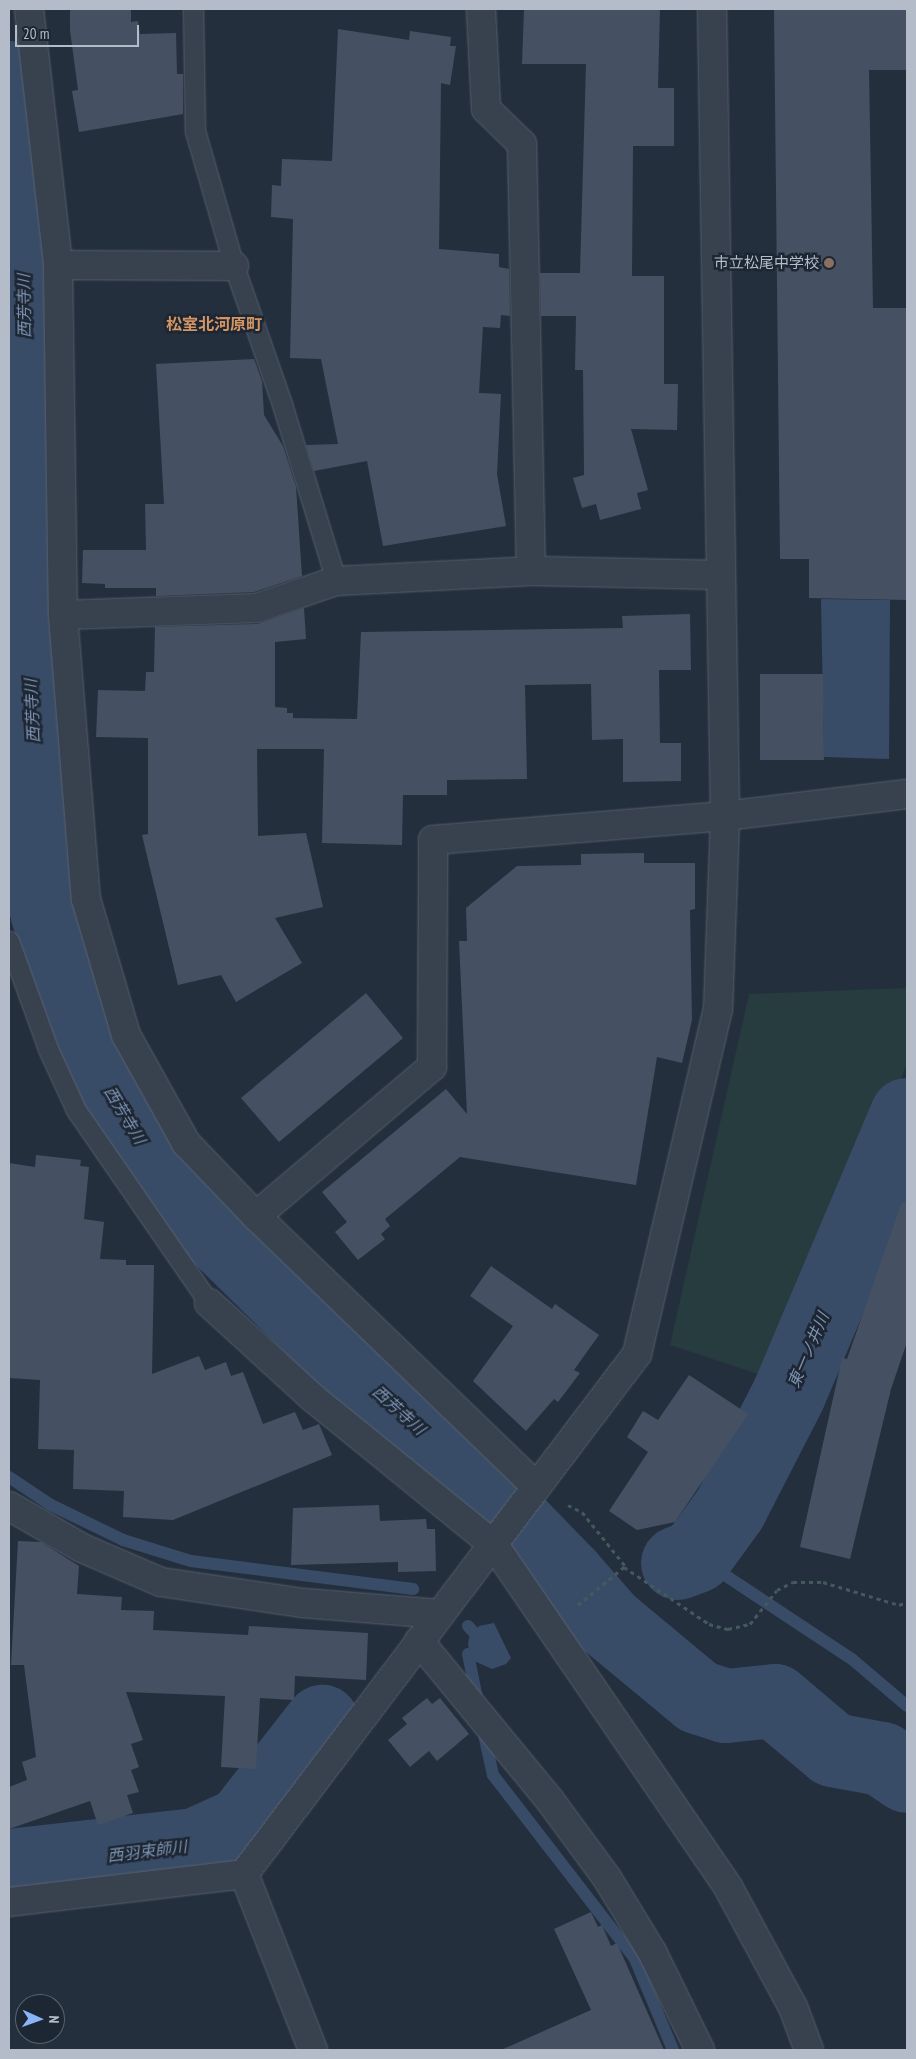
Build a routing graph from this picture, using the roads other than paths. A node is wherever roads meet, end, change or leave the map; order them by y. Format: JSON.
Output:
{"nodes":[{"id":1,"x":29,"y":9,"type":"edge"},
{"id":2,"x":193,"y":9,"type":"edge"},
{"id":3,"x":481,"y":9,"type":"edge"},
{"id":4,"x":712,"y":9,"type":"edge"},
{"id":5,"x":58,"y":265,"type":"junction"},
{"id":6,"x":234,"y":266,"type":"junction"},
{"id":7,"x":531,"y":571,"type":"junction"},
{"id":8,"x":721,"y":575,"type":"junction"},
{"id":9,"x":336,"y":581,"type":"junction"},
{"id":10,"x":63,"y":615,"type":"junction"},
{"id":11,"x":907,"y":794,"type":"edge"},
{"id":12,"x":725,"y":816,"type":"junction"},
{"id":13,"x":9,"y":941,"type":"edge"},
{"id":14,"x":256,"y":1216,"type":"junction"},
{"id":15,"x":209,"y":1303,"type":"joint"},
{"id":16,"x":537,"y":1488,"type":"junction"},
{"id":17,"x":9,"y":1506,"type":"edge"},
{"id":18,"x":494,"y":1545,"type":"junction"},
{"id":19,"x":440,"y":1614,"type":"junction"},
{"id":20,"x":419,"y":1642,"type":"junction"},
{"id":21,"x":244,"y":1874,"type":"junction"},
{"id":22,"x":9,"y":1902,"type":"edge"},
{"id":23,"x":313,"y":2050,"type":"edge"},
{"id":24,"x":700,"y":2050,"type":"edge"},
{"id":25,"x":809,"y":2050,"type":"edge"}],
"edges":[{"from":1,"to":5,"type":"street"},
{"from":2,"to":6,"type":"lane"},
{"from":3,"to":7,"type":"street"},
{"from":4,"to":8,"type":"street"},
{"from":5,"to":6,"type":"street"},
{"from":5,"to":10,"type":"street"},
{"from":6,"to":9,"type":"lane"},
{"from":7,"to":8,"type":"street"},
{"from":7,"to":9,"type":"street"},
{"from":8,"to":12,"type":"street"},
{"from":9,"to":10,"type":"street"},
{"from":10,"to":14,"type":"street"},
{"from":11,"to":12,"type":"street"},
{"from":12,"to":14,"type":"street"},
{"from":12,"to":16,"type":"street"},
{"from":13,"to":15,"type":"lane"},
{"from":14,"to":16,"type":"street"},
{"from":15,"to":18,"type":"street"},
{"from":16,"to":18,"type":"street"},
{"from":17,"to":19,"type":"street"},
{"from":18,"to":19,"type":"street"},
{"from":18,"to":25,"type":"street"},
{"from":19,"to":20,"type":"street"},
{"from":20,"to":21,"type":"street"},
{"from":20,"to":24,"type":"street"},
{"from":21,"to":22,"type":"street"},
{"from":21,"to":23,"type":"street"}]}
